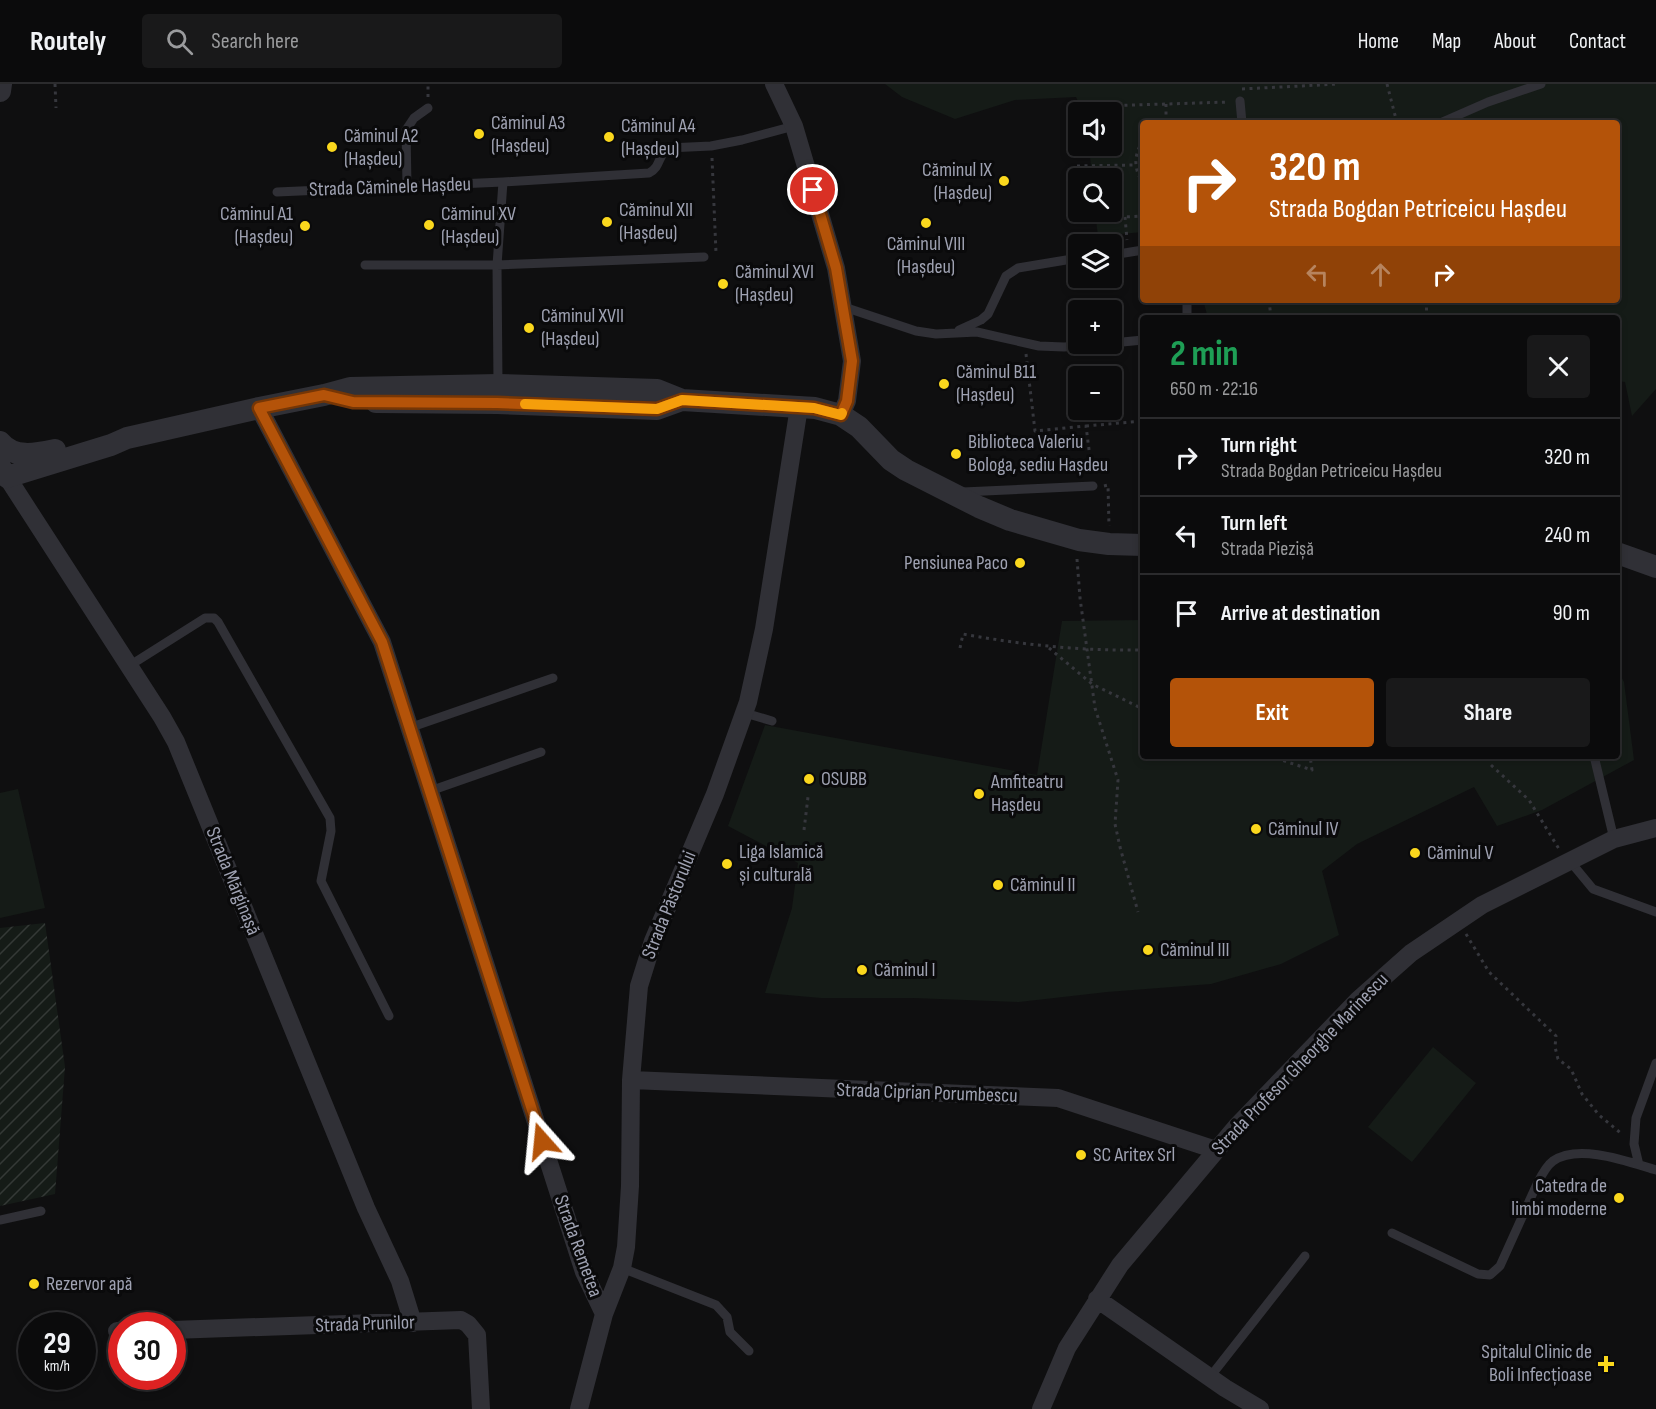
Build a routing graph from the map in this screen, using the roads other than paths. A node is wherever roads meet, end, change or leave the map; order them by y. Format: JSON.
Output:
{"nodes":[{"id":1,"x":1,"y":84,"type":"edge"},
{"id":2,"x":774,"y":84,"type":"edge"},
{"id":3,"x":1541,"y":84,"type":"edge"},
{"id":4,"x":0,"y":91,"type":"edge"},
{"id":5,"x":1240,"y":101,"type":"road end"},
{"id":6,"x":428,"y":108,"type":"dead end"},
{"id":7,"x":1242,"y":120,"type":"edge"},
{"id":8,"x":1447,"y":120,"type":"edge"},
{"id":9,"x":794,"y":126,"type":"junction"},
{"id":10,"x":503,"y":182,"type":"junction"},
{"id":11,"x":408,"y":186,"type":"junction"},
{"id":12,"x":277,"y":192,"type":"dead end"},
{"id":13,"x":1140,"y":250,"type":"edge"},
{"id":14,"x":1122,"y":252,"type":"edge"},
{"id":15,"x":704,"y":257,"type":"road end"},
{"id":16,"x":1068,"y":260,"type":"edge"},
{"id":17,"x":365,"y":265,"type":"dead end"},
{"id":18,"x":497,"y":265,"type":"junction"},
{"id":19,"x":844,"y":307,"type":"junction"},
{"id":20,"x":957,"y":331,"type":"junction"},
{"id":21,"x":1140,"y":340,"type":"edge"},
{"id":22,"x":1122,"y":342,"type":"edge"},
{"id":23,"x":1068,"y":347,"type":"edge"},
{"id":24,"x":498,"y":385,"type":"junction"},
{"id":25,"x":324,"y":395,"type":"junction"},
{"id":26,"x":682,"y":400,"type":"junction"},
{"id":27,"x":799,"y":407,"type":"junction"},
{"id":28,"x":259,"y":408,"type":"junction"},
{"id":29,"x":841,"y":415,"type":"junction"},
{"id":30,"x":127,"y":438,"type":"junction"},
{"id":31,"x":0,"y":442,"type":"edge"},
{"id":32,"x":3,"y":472,"type":"edge"},
{"id":33,"x":1093,"y":486,"type":"road end"},
{"id":34,"x":949,"y":492,"type":"junction"},
{"id":35,"x":1140,"y":544,"type":"edge"},
{"id":36,"x":1620,"y":554,"type":"edge"},
{"id":37,"x":1656,"y":567,"type":"edge"},
{"id":38,"x":129,"y":666,"type":"junction"},
{"id":39,"x":553,"y":678,"type":"dead end"},
{"id":40,"x":745,"y":713,"type":"junction"},
{"id":41,"x":772,"y":721,"type":"dead end"},
{"id":42,"x":409,"y":728,"type":"junction"},
{"id":43,"x":541,"y":752,"type":"dead end"},
{"id":44,"x":1595,"y":759,"type":"edge"},
{"id":45,"x":430,"y":791,"type":"junction"},
{"id":46,"x":1656,"y":828,"type":"edge"},
{"id":47,"x":1614,"y":839,"type":"junction"},
{"id":48,"x":1569,"y":860,"type":"junction"},
{"id":49,"x":1656,"y":912,"type":"edge"},
{"id":50,"x":389,"y":1016,"type":"dead end"},
{"id":51,"x":1656,"y":1064,"type":"edge"},
{"id":52,"x":631,"y":1080,"type":"junction"},
{"id":53,"x":1216,"y":1150,"type":"junction"},
{"id":54,"x":1640,"y":1165,"type":"junction"},
{"id":55,"x":1656,"y":1170,"type":"edge"},
{"id":56,"x":41,"y":1211,"type":"dead end"},
{"id":57,"x":0,"y":1220,"type":"edge"},
{"id":58,"x":1392,"y":1233,"type":"dead end"},
{"id":59,"x":1305,"y":1256,"type":"dead end"},
{"id":60,"x":622,"y":1268,"type":"junction"},
{"id":61,"x":1097,"y":1299,"type":"junction"},
{"id":62,"x":604,"y":1314,"type":"junction"},
{"id":63,"x":413,"y":1323,"type":"junction"},
{"id":64,"x":186,"y":1330,"type":"edge"},
{"id":65,"x":749,"y":1351,"type":"dead end"},
{"id":66,"x":1210,"y":1377,"type":"junction"},
{"id":67,"x":481,"y":1409,"type":"edge"},
{"id":68,"x":579,"y":1409,"type":"edge"},
{"id":69,"x":1041,"y":1409,"type":"edge"},
{"id":70,"x":1260,"y":1409,"type":"edge"}],
"edges":[{"from":1,"to":4,"type":"street"},
{"from":2,"to":9,"type":"street"},
{"from":3,"to":8,"type":"lane"},
{"from":5,"to":7,"type":"lane"},
{"from":6,"to":11,"type":"lane"},
{"from":9,"to":10,"type":"lane","name":"Strada Căminele Hașdeu"},
{"from":9,"to":19,"type":"street"},
{"from":10,"to":11,"type":"lane","name":"Strada Căminele Hașdeu"},
{"from":10,"to":18,"type":"lane"},
{"from":11,"to":12,"type":"lane","name":"Strada Căminele Hașdeu"},
{"from":13,"to":14,"type":"lane"},
{"from":15,"to":18,"type":"lane"},
{"from":16,"to":20,"type":"lane"},
{"from":17,"to":18,"type":"lane"},
{"from":18,"to":24,"type":"lane"},
{"from":19,"to":20,"type":"lane"},
{"from":19,"to":29,"type":"street"},
{"from":20,"to":23,"type":"lane"},
{"from":21,"to":22,"type":"lane"},
{"from":24,"to":25,"type":"street"},
{"from":24,"to":26,"type":"street"},
{"from":25,"to":26,"type":"street"},
{"from":25,"to":28,"type":"street"},
{"from":26,"to":27,"type":"street"},
{"from":27,"to":29,"type":"street"},
{"from":27,"to":40,"type":"street","name":"Strada Păstorului"},
{"from":28,"to":30,"type":"street"},
{"from":28,"to":42,"type":"street","name":"Strada Remetea"},
{"from":29,"to":34,"type":"street"},
{"from":30,"to":31,"type":"street"},
{"from":30,"to":32,"type":"street"},
{"from":32,"to":38,"type":"street","name":"Strada Mărginașă"},
{"from":33,"to":34,"type":"lane"},
{"from":34,"to":35,"type":"street"},
{"from":36,"to":37,"type":"street"},
{"from":38,"to":50,"type":"lane"},
{"from":38,"to":63,"type":"street","name":"Strada Mărginașă"},
{"from":39,"to":42,"type":"lane"},
{"from":40,"to":41,"type":"lane"},
{"from":40,"to":52,"type":"street","name":"Strada Păstorului"},
{"from":42,"to":45,"type":"street","name":"Strada Remetea"},
{"from":43,"to":45,"type":"lane"},
{"from":44,"to":47,"type":"lane"},
{"from":45,"to":62,"type":"street","name":"Strada Remetea"},
{"from":46,"to":47,"type":"street","name":"Strada Profesor Gheorghe Marinescu"},
{"from":47,"to":48,"type":"street","name":"Strada Profesor Gheorghe Marinescu"},
{"from":48,"to":49,"type":"lane"},
{"from":48,"to":53,"type":"street","name":"Strada Profesor Gheorghe Marinescu"},
{"from":51,"to":54,"type":"lane"},
{"from":52,"to":53,"type":"street","name":"Strada Ciprian Porumbescu"},
{"from":52,"to":60,"type":"street","name":"Strada Păstorului"},
{"from":53,"to":61,"type":"street","name":"Strada Profesor Gheorghe Marinescu"},
{"from":54,"to":55,"type":"lane"},
{"from":54,"to":58,"type":"lane"},
{"from":56,"to":57,"type":"lane"},
{"from":59,"to":66,"type":"lane"},
{"from":60,"to":62,"type":"street","name":"Strada Păstorului"},
{"from":60,"to":65,"type":"lane"},
{"from":61,"to":66,"type":"street"},
{"from":61,"to":69,"type":"street","name":"Strada Profesor Gheorghe Marinescu"},
{"from":62,"to":68,"type":"street","name":"Strada Păstorului"},
{"from":63,"to":64,"type":"street","name":"Strada Prunilor"},
{"from":63,"to":67,"type":"street","name":"Strada Prunilor"},
{"from":66,"to":70,"type":"street"}]}
